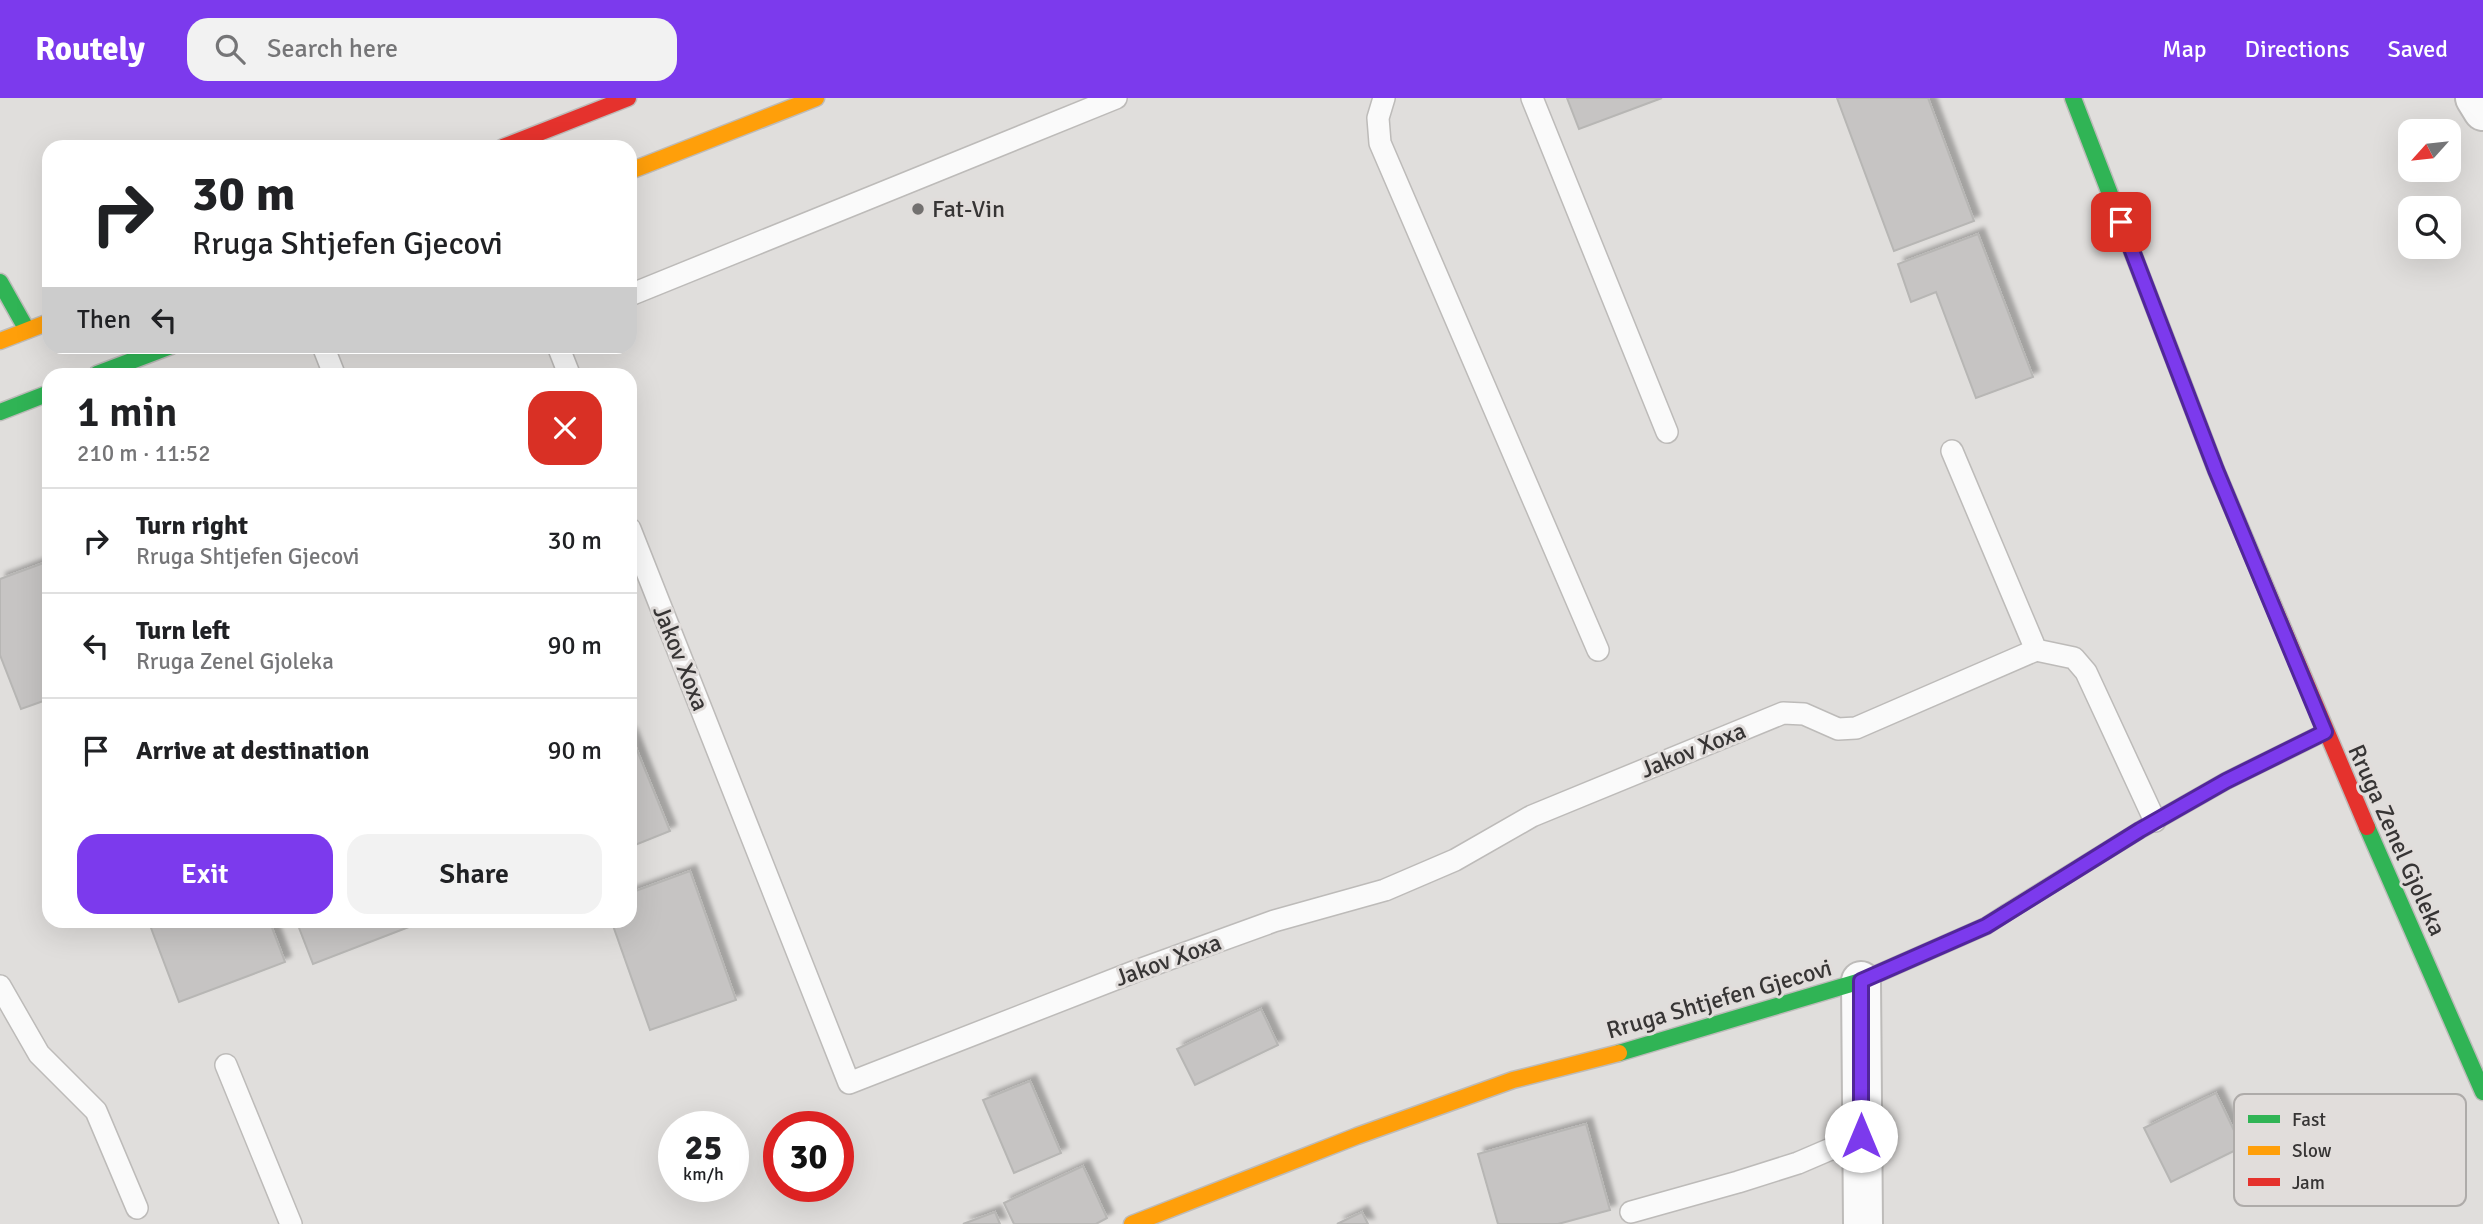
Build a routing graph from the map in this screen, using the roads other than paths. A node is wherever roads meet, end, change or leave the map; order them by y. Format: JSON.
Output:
{"nodes":[{"id":1,"x":628,"y":98,"type":"edge"},
{"id":2,"x":816,"y":98,"type":"edge"},
{"id":3,"x":1116,"y":98,"type":"edge"},
{"id":4,"x":1384,"y":98,"type":"edge"},
{"id":5,"x":1532,"y":98,"type":"edge"},
{"id":6,"x":2073,"y":98,"type":"edge"},
{"id":7,"x":2475,"y":98,"type":"edge"},
{"id":8,"x":2483,"y":111,"type":"edge"},
{"id":9,"x":521,"y":140,"type":"edge"},
{"id":10,"x":637,"y":168,"type":"edge"},
{"id":11,"x":0,"y":282,"type":"edge"},
{"id":12,"x":637,"y":292,"type":"edge"},
{"id":13,"x":42,"y":325,"type":"edge"},
{"id":14,"x":27,"y":330,"type":"junction"},
{"id":15,"x":0,"y":341,"type":"edge"},
{"id":16,"x":150,"y":354,"type":"edge"},
{"id":17,"x":113,"y":368,"type":"edge"},
{"id":18,"x":42,"y":396,"type":"edge"},
{"id":19,"x":0,"y":412,"type":"edge"},
{"id":20,"x":1667,"y":432,"type":"dead end"},
{"id":21,"x":1952,"y":451,"type":"dead end"},
{"id":22,"x":637,"y":547,"type":"edge"},
{"id":23,"x":1598,"y":650,"type":"dead end"},
{"id":24,"x":2036,"y":650,"type":"junction"},
{"id":25,"x":2325,"y":732,"type":"junction"},
{"id":26,"x":2155,"y":821,"type":"junction"},
{"id":27,"x":1861,"y":981,"type":"junction"},
{"id":28,"x":0,"y":986,"type":"edge"},
{"id":29,"x":226,"y":1065,"type":"dead end"},
{"id":30,"x":2483,"y":1092,"type":"edge"},
{"id":31,"x":1861,"y":1136,"type":"junction"},
{"id":32,"x":137,"y":1208,"type":"dead end"},
{"id":33,"x":1631,"y":1212,"type":"dead end"},
{"id":34,"x":291,"y":1224,"type":"edge"},
{"id":35,"x":1132,"y":1224,"type":"edge"},
{"id":36,"x":1863,"y":1224,"type":"edge"}],
"edges":[{"from":1,"to":9,"type":"street"},
{"from":2,"to":10,"type":"street"},
{"from":3,"to":12,"type":"lane"},
{"from":4,"to":23,"type":"lane"},
{"from":5,"to":20,"type":"lane"},
{"from":6,"to":25,"type":"street","name":"Rruga Zenel Gjoleka"},
{"from":7,"to":8,"type":"street"},
{"from":11,"to":14,"type":"street"},
{"from":13,"to":14,"type":"street"},
{"from":14,"to":15,"type":"street"},
{"from":16,"to":17,"type":"street"},
{"from":18,"to":19,"type":"street"},
{"from":21,"to":24,"type":"lane"},
{"from":22,"to":24,"type":"lane","name":"Jakov Xoxa"},
{"from":24,"to":26,"type":"lane"},
{"from":25,"to":26,"type":"street","name":"Rruga Shtjefen Gjecovi"},
{"from":25,"to":30,"type":"street","name":"Rruga Zenel Gjoleka"},
{"from":26,"to":27,"type":"street","name":"Rruga Shtjefen Gjecovi"},
{"from":27,"to":31,"type":"street"},
{"from":27,"to":35,"type":"street","name":"Rruga Shtjefen Gjecovi"},
{"from":28,"to":32,"type":"lane"},
{"from":29,"to":34,"type":"lane"},
{"from":31,"to":33,"type":"lane"},
{"from":31,"to":36,"type":"street"}]}
